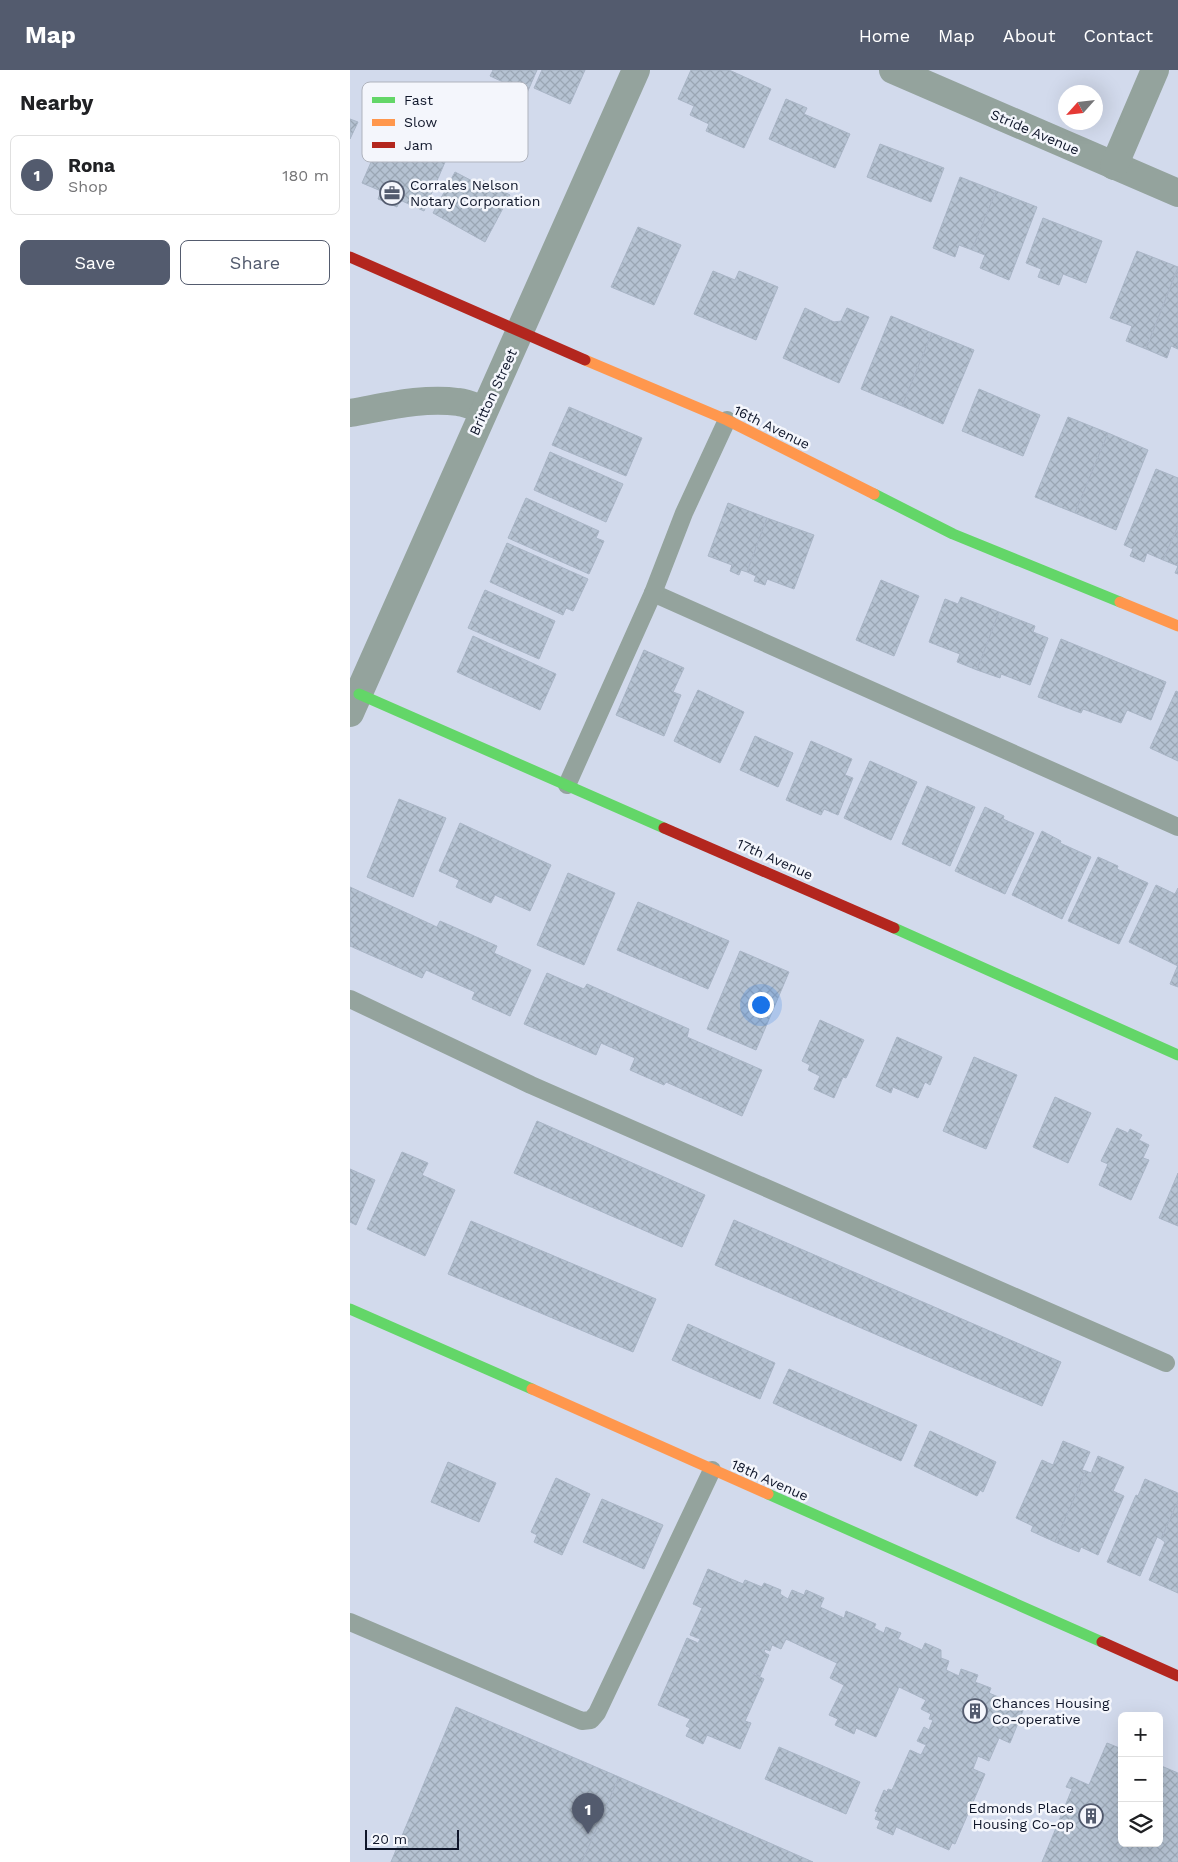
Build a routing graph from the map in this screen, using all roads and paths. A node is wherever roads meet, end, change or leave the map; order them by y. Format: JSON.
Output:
{"nodes":[{"id":1,"x":636,"y":70,"type":"edge"},
{"id":2,"x":892,"y":70,"type":"edge"},
{"id":3,"x":1155,"y":70,"type":"edge"},
{"id":4,"x":1114,"y":166,"type":"junction"},
{"id":5,"x":1178,"y":193,"type":"edge"},
{"id":6,"x":350,"y":258,"type":"edge"},
{"id":7,"x":520,"y":333,"type":"junction"},
{"id":8,"x":484,"y":410,"type":"junction"},
{"id":9,"x":350,"y":413,"type":"edge"},
{"id":10,"x":726,"y":420,"type":"junction"},
{"id":11,"x":654,"y":593,"type":"junction"},
{"id":12,"x":1178,"y":626,"type":"edge"},
{"id":13,"x":354,"y":704,"type":"edge"},
{"id":14,"x":567,"y":785,"type":"junction"},
{"id":15,"x":1178,"y":828,"type":"edge"},
{"id":16,"x":350,"y":999,"type":"edge"},
{"id":17,"x":1178,"y":1055,"type":"edge"},
{"id":18,"x":350,"y":1309,"type":"edge"},
{"id":19,"x":1166,"y":1363,"type":"dead end"},
{"id":20,"x":712,"y":1470,"type":"junction"},
{"id":21,"x":350,"y":1622,"type":"edge"},
{"id":22,"x":1178,"y":1676,"type":"edge"}],
"edges":[{"from":1,"to":7,"type":"street","name":"Britton Street"},
{"from":2,"to":4,"type":"street","name":"Stride Avenue"},
{"from":3,"to":4,"type":"street"},
{"from":4,"to":5,"type":"street","name":"Stride Avenue"},
{"from":6,"to":7,"type":"street","name":"16th Avenue"},
{"from":7,"to":8,"type":"street","name":"Britton Street"},
{"from":7,"to":10,"type":"street","name":"16th Avenue"},
{"from":8,"to":9,"type":"street"},
{"from":8,"to":13,"type":"street","name":"Britton Street"},
{"from":10,"to":11,"type":"lane"},
{"from":10,"to":12,"type":"street","name":"16th Avenue"},
{"from":11,"to":14,"type":"lane"},
{"from":11,"to":15,"type":"lane"},
{"from":13,"to":14,"type":"street","name":"17th Avenue"},
{"from":14,"to":17,"type":"street","name":"17th Avenue"},
{"from":16,"to":19,"type":"lane"},
{"from":18,"to":20,"type":"street","name":"18th Avenue"},
{"from":20,"to":21,"type":"lane"},
{"from":20,"to":22,"type":"street","name":"18th Avenue"}]}
